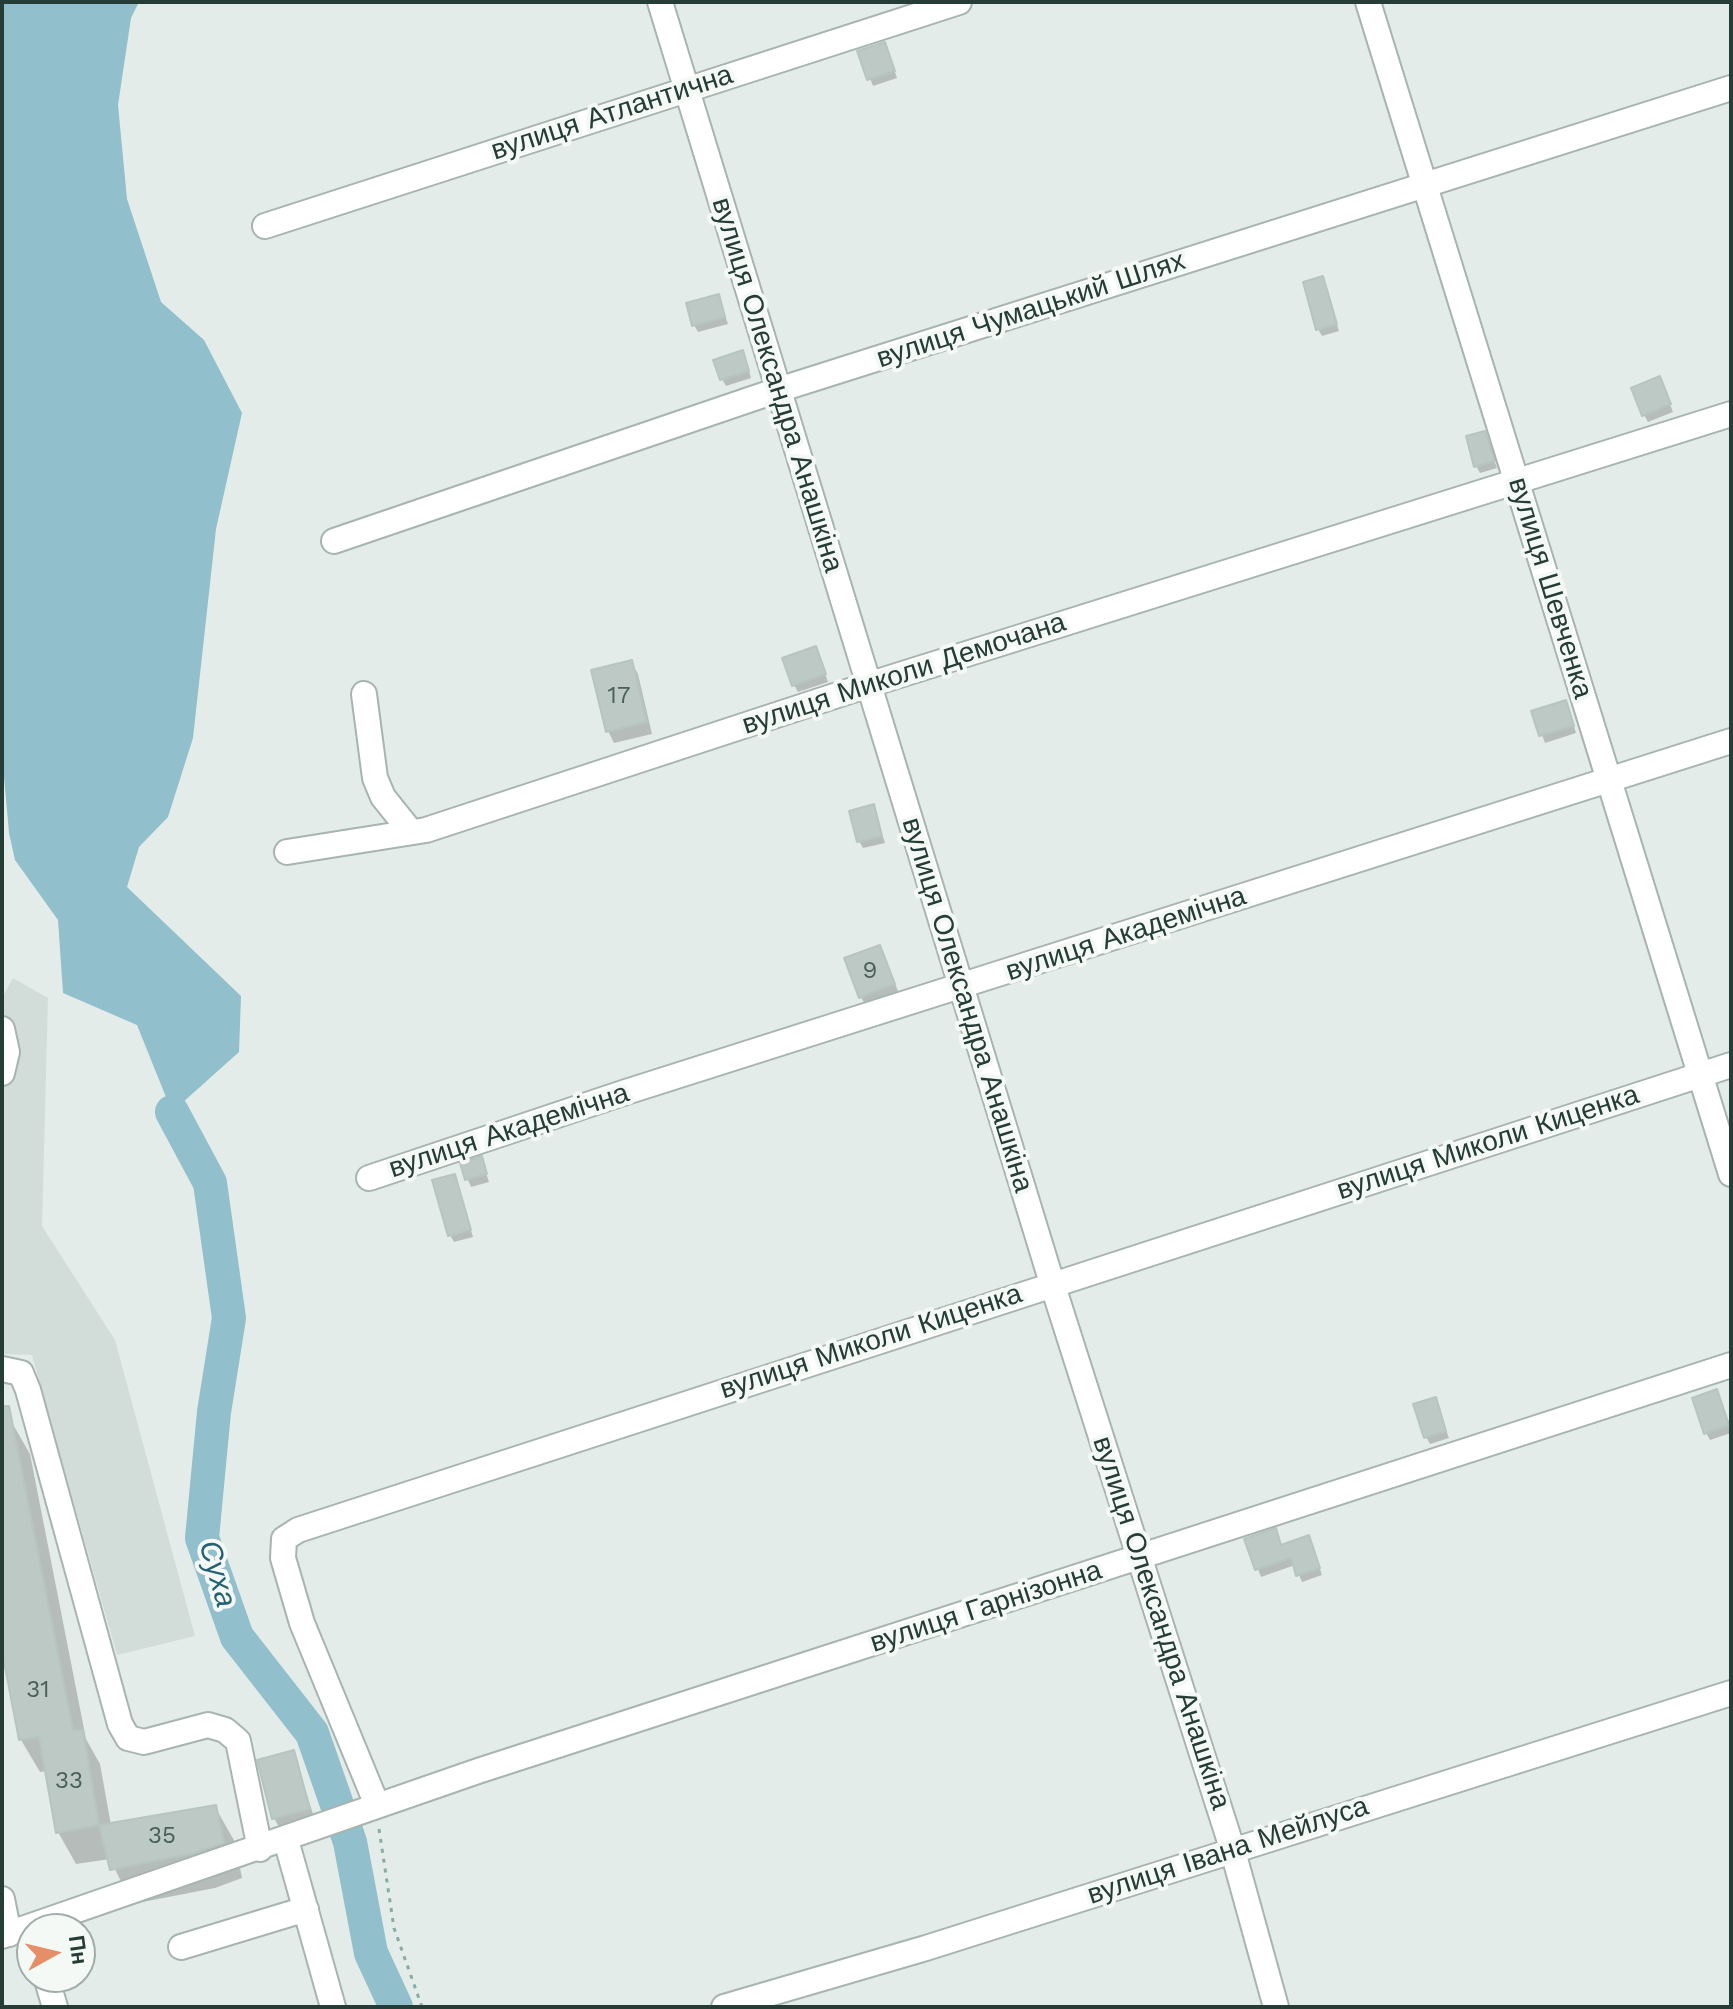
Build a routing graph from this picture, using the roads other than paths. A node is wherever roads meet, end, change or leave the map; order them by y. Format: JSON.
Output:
{"nodes":[{"id":1,"x":660,"y":2,"type":"edge"},
{"id":2,"x":959,"y":2,"type":"edge"},
{"id":3,"x":1368,"y":2,"type":"edge"},
{"id":4,"x":685,"y":88,"type":"junction"},
{"id":5,"x":1731,"y":88,"type":"edge"},
{"id":6,"x":1425,"y":186,"type":"junction"},
{"id":7,"x":265,"y":226,"type":"dead end"},
{"id":8,"x":778,"y":390,"type":"junction"},
{"id":9,"x":1731,"y":414,"type":"edge"},
{"id":10,"x":1527,"y":477,"type":"junction"},
{"id":11,"x":334,"y":541,"type":"dead end"},
{"id":12,"x":871,"y":684,"type":"junction"},
{"id":13,"x":364,"y":694,"type":"dead end"},
{"id":14,"x":1731,"y":741,"type":"edge"},
{"id":15,"x":1620,"y":776,"type":"junction"},
{"id":16,"x":411,"y":832,"type":"junction"},
{"id":17,"x":287,"y":852,"type":"dead end"},
{"id":18,"x":962,"y":987,"type":"junction"},
{"id":19,"x":2,"y":1029,"type":"edge"},
{"id":20,"x":1731,"y":1065,"type":"edge"},
{"id":21,"x":2,"y":1073,"type":"edge"},
{"id":22,"x":1701,"y":1075,"type":"junction"},
{"id":23,"x":1731,"y":1174,"type":"edge"},
{"id":24,"x":369,"y":1178,"type":"dead end"},
{"id":25,"x":1052,"y":1283,"type":"junction"},
{"id":26,"x":1731,"y":1365,"type":"edge"},
{"id":27,"x":2,"y":1369,"type":"edge"},
{"id":28,"x":1140,"y":1557,"type":"junction"},
{"id":29,"x":1731,"y":1693,"type":"edge"},
{"id":30,"x":377,"y":1805,"type":"junction"},
{"id":31,"x":286,"y":1840,"type":"junction"},
{"id":32,"x":1232,"y":1848,"type":"junction"},
{"id":33,"x":260,"y":1849,"type":"junction"},
{"id":34,"x":2,"y":1899,"type":"edge"},
{"id":35,"x":306,"y":1909,"type":"junction"},
{"id":36,"x":72,"y":1913,"type":"edge"},
{"id":37,"x":16,"y":1925,"type":"edge"},
{"id":38,"x":181,"y":1947,"type":"dead end"},
{"id":39,"x":333,"y":2007,"type":"edge"},
{"id":40,"x":724,"y":2007,"type":"edge"},
{"id":41,"x":1276,"y":2007,"type":"edge"}],
"edges":[{"from":1,"to":4,"type":"street","name":"вулиця Олександра Анашкіна"},
{"from":2,"to":4,"type":"street","name":"вулиця Атлантична"},
{"from":3,"to":6,"type":"street","name":"вулиця Шевченка"},
{"from":4,"to":7,"type":"street","name":"вулиця Атлантична"},
{"from":4,"to":8,"type":"street","name":"вулиця Олександра Анашкіна"},
{"from":5,"to":6,"type":"street","name":"вулиця Чумацький Шлях"},
{"from":6,"to":8,"type":"street","name":"вулиця Чумацький Шлях"},
{"from":6,"to":10,"type":"street","name":"вулиця Шевченка"},
{"from":8,"to":11,"type":"street","name":"вулиця Чумацький Шлях"},
{"from":8,"to":12,"type":"street","name":"вулиця Олександра Анашкіна"},
{"from":9,"to":10,"type":"street","name":"вулиця Миколи Демочана"},
{"from":10,"to":12,"type":"street","name":"вулиця Миколи Демочана"},
{"from":10,"to":15,"type":"street","name":"вулиця Шевченка"},
{"from":12,"to":16,"type":"street","name":"вулиця Миколи Демочана"},
{"from":12,"to":18,"type":"street","name":"вулиця Олександра Анашкіна"},
{"from":13,"to":16,"type":"street"},
{"from":14,"to":15,"type":"street","name":"вулиця Академічна"},
{"from":15,"to":18,"type":"street","name":"вулиця Академічна"},
{"from":15,"to":22,"type":"street","name":"вулиця Шевченка"},
{"from":16,"to":17,"type":"street","name":"вулиця Миколи Демочана"},
{"from":18,"to":24,"type":"street","name":"вулиця Академічна"},
{"from":18,"to":25,"type":"street","name":"вулиця Олександра Анашкіна"},
{"from":19,"to":21,"type":"street"},
{"from":20,"to":22,"type":"street","name":"вулиця Миколи Киценка"},
{"from":22,"to":23,"type":"street","name":"вулиця Шевченка"},
{"from":22,"to":25,"type":"street","name":"вулиця Миколи Киценка"},
{"from":25,"to":28,"type":"street","name":"вулиця Олександра Анашкіна"},
{"from":25,"to":30,"type":"street","name":"вулиця Миколи Киценка"},
{"from":26,"to":28,"type":"street","name":"вулиця Гарнізонна"},
{"from":27,"to":33,"type":"street"},
{"from":28,"to":30,"type":"street","name":"вулиця Гарнізонна"},
{"from":28,"to":32,"type":"street","name":"вулиця Олександра Анашкіна"},
{"from":29,"to":32,"type":"street","name":"вулиця Івана Мейлуса"},
{"from":30,"to":31,"type":"street","name":"вулиця Гарнізонна"},
{"from":31,"to":33,"type":"street"},
{"from":31,"to":35,"type":"street"},
{"from":32,"to":40,"type":"street","name":"вулиця Івана Мейлуса"},
{"from":32,"to":41,"type":"street","name":"вулиця Олександра Анашкіна"},
{"from":33,"to":36,"type":"street"},
{"from":34,"to":37,"type":"street"},
{"from":35,"to":38,"type":"street"},
{"from":35,"to":39,"type":"street"}]}
